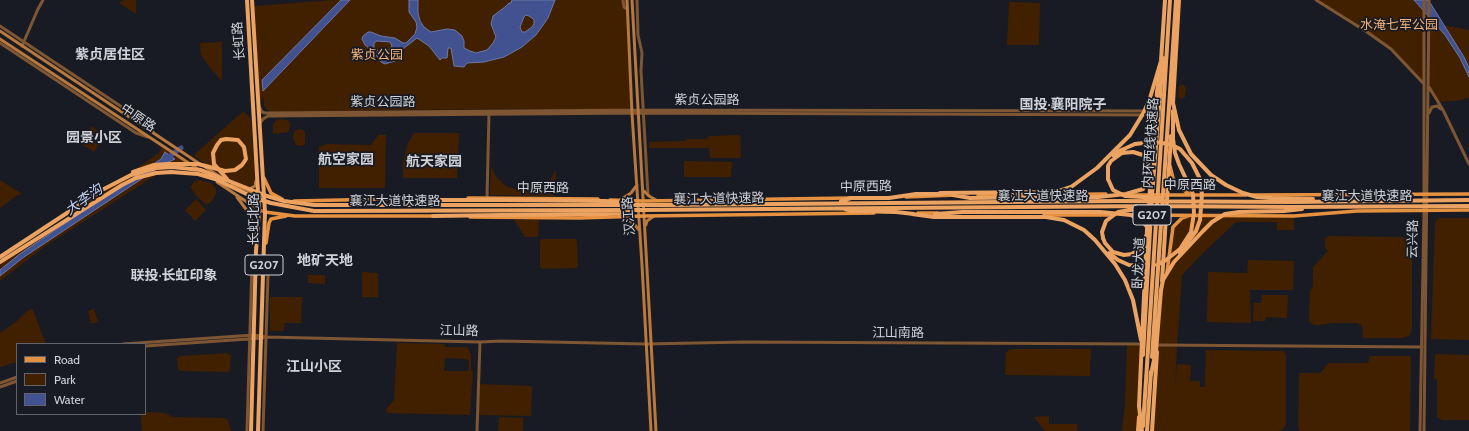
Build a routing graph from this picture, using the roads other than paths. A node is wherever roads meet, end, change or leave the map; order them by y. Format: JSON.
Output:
{"nodes":[{"id":1,"x":43,"y":0,"type":"edge"},
{"id":2,"x":247,"y":0,"type":"edge"},
{"id":3,"x":252,"y":0,"type":"edge"},
{"id":4,"x":624,"y":0,"type":"edge"},
{"id":5,"x":627,"y":0,"type":"edge"},
{"id":6,"x":632,"y":0,"type":"edge"},
{"id":7,"x":636,"y":0,"type":"edge"},
{"id":8,"x":1166,"y":0,"type":"edge"},
{"id":9,"x":1170,"y":0,"type":"edge"},
{"id":10,"x":1176,"y":0,"type":"edge"},
{"id":11,"x":1179,"y":0,"type":"edge"},
{"id":12,"x":1316,"y":0,"type":"edge"},
{"id":13,"x":1424,"y":0,"type":"edge"},
{"id":14,"x":1429,"y":0,"type":"edge"},
{"id":15,"x":627,"y":9,"type":"junction"},
{"id":16,"x":0,"y":26,"type":"edge"},
{"id":17,"x":0,"y":31,"type":"edge"},
{"id":18,"x":0,"y":39,"type":"edge"},
{"id":19,"x":23,"y":42,"type":"junction"},
{"id":20,"x":0,"y":43,"type":"edge"},
{"id":21,"x":22,"y":46,"type":"junction"},
{"id":22,"x":1161,"y":61,"type":"junction"},
{"id":23,"x":1423,"y":64,"type":"junction"},
{"id":24,"x":1412,"y":70,"type":"junction"},
{"id":25,"x":252,"y":80,"type":"joint"},
{"id":26,"x":257,"y":80,"type":"joint"},
{"id":27,"x":1423,"y":82,"type":"junction"},
{"id":28,"x":1428,"y":86,"type":"junction"},
{"id":29,"x":1172,"y":103,"type":"junction"},
{"id":30,"x":259,"y":106,"type":"junction"},
{"id":31,"x":1443,"y":110,"type":"junction"},
{"id":32,"x":631,"y":112,"type":"junction"},
{"id":33,"x":638,"y":112,"type":"junction"},
{"id":34,"x":643,"y":112,"type":"junction"},
{"id":35,"x":488,"y":113,"type":"junction"},
{"id":36,"x":1159,"y":113,"type":"junction"},
{"id":37,"x":1428,"y":119,"type":"junction"},
{"id":38,"x":1159,"y":121,"type":"junction"},
{"id":39,"x":260,"y":123,"type":"junction"},
{"id":40,"x":154,"y":133,"type":"junction"},
{"id":41,"x":149,"y":138,"type":"junction"},
{"id":42,"x":1170,"y":164,"type":"junction"},
{"id":43,"x":1469,"y":164,"type":"edge"},
{"id":44,"x":1097,"y":168,"type":"junction"},
{"id":45,"x":263,"y":177,"type":"junction"},
{"id":46,"x":257,"y":179,"type":"junction"},
{"id":47,"x":1151,"y":180,"type":"junction"},
{"id":48,"x":637,"y":185,"type":"junction"},
{"id":49,"x":643,"y":185,"type":"junction"},
{"id":50,"x":235,"y":186,"type":"junction"},
{"id":51,"x":102,"y":190,"type":"junction"},
{"id":52,"x":232,"y":191,"type":"junction"},
{"id":53,"x":940,"y":193,"type":"junction"},
{"id":54,"x":1126,"y":194,"type":"junction"},
{"id":55,"x":1425,"y":194,"type":"junction"},
{"id":56,"x":1469,"y":194,"type":"edge"},
{"id":57,"x":258,"y":195,"type":"junction"},
{"id":58,"x":648,"y":195,"type":"junction"},
{"id":59,"x":1152,"y":195,"type":"junction"},
{"id":60,"x":1168,"y":195,"type":"junction"},
{"id":61,"x":1192,"y":196,"type":"junction"},
{"id":62,"x":264,"y":197,"type":"junction"},
{"id":63,"x":487,"y":198,"type":"junction"},
{"id":64,"x":431,"y":200,"type":"junction"},
{"id":65,"x":620,"y":200,"type":"junction"},
{"id":66,"x":644,"y":200,"type":"junction"},
{"id":67,"x":656,"y":200,"type":"junction"},
{"id":68,"x":1469,"y":200,"type":"edge"},
{"id":69,"x":289,"y":201,"type":"junction"},
{"id":70,"x":638,"y":201,"type":"junction"},
{"id":71,"x":1338,"y":201,"type":"junction"},
{"id":72,"x":834,"y":203,"type":"junction"},
{"id":73,"x":1198,"y":204,"type":"junction"},
{"id":74,"x":665,"y":205,"type":"junction"},
{"id":75,"x":1469,"y":206,"type":"edge"},
{"id":76,"x":1328,"y":207,"type":"junction"},
{"id":77,"x":837,"y":208,"type":"junction"},
{"id":78,"x":259,"y":210,"type":"junction"},
{"id":79,"x":665,"y":210,"type":"junction"},
{"id":80,"x":1469,"y":210,"type":"edge"},
{"id":81,"x":1426,"y":211,"type":"junction"},
{"id":82,"x":265,"y":212,"type":"junction"},
{"id":83,"x":912,"y":214,"type":"junction"},
{"id":84,"x":1131,"y":214,"type":"junction"},
{"id":85,"x":1152,"y":214,"type":"junction"},
{"id":86,"x":1167,"y":214,"type":"junction"},
{"id":87,"x":1190,"y":214,"type":"junction"},
{"id":88,"x":295,"y":216,"type":"junction"},
{"id":89,"x":433,"y":216,"type":"junction"},
{"id":90,"x":620,"y":216,"type":"junction"},
{"id":91,"x":638,"y":216,"type":"junction"},
{"id":92,"x":644,"y":216,"type":"junction"},
{"id":93,"x":656,"y":216,"type":"junction"},
{"id":94,"x":1147,"y":230,"type":"junction"},
{"id":95,"x":640,"y":231,"type":"junction"},
{"id":96,"x":645,"y":231,"type":"junction"},
{"id":97,"x":1098,"y":244,"type":"junction"},
{"id":98,"x":1150,"y":246,"type":"junction"},
{"id":99,"x":264,"y":250,"type":"junction"},
{"id":100,"x":256,"y":253,"type":"junction"},
{"id":101,"x":0,"y":257,"type":"edge"},
{"id":102,"x":0,"y":262,"type":"edge"},
{"id":103,"x":1174,"y":262,"type":"junction"},
{"id":104,"x":264,"y":263,"type":"junction"},
{"id":105,"x":1162,"y":289,"type":"junction"},
{"id":106,"x":252,"y":337,"type":"junction"},
{"id":107,"x":266,"y":337,"type":"junction"},
{"id":108,"x":260,"y":338,"type":"junction"},
{"id":109,"x":480,"y":342,"type":"junction"},
{"id":110,"x":141,"y":343,"type":"edge"},
{"id":111,"x":646,"y":344,"type":"junction"},
{"id":112,"x":651,"y":344,"type":"junction"},
{"id":113,"x":1144,"y":344,"type":"junction"},
{"id":114,"x":1158,"y":345,"type":"junction"},
{"id":115,"x":146,"y":346,"type":"edge"},
{"id":116,"x":1424,"y":347,"type":"junction"},
{"id":117,"x":1142,"y":349,"type":"junction"},
{"id":118,"x":1151,"y":374,"type":"junction"},
{"id":119,"x":16,"y":377,"type":"edge"},
{"id":120,"x":16,"y":381,"type":"edge"},
{"id":121,"x":0,"y":383,"type":"edge"},
{"id":122,"x":0,"y":387,"type":"edge"},
{"id":123,"x":247,"y":431,"type":"edge"},
{"id":124,"x":251,"y":431,"type":"edge"},
{"id":125,"x":258,"y":431,"type":"edge"},
{"id":126,"x":264,"y":431,"type":"edge"},
{"id":127,"x":477,"y":431,"type":"edge"},
{"id":128,"x":651,"y":431,"type":"edge"},
{"id":129,"x":656,"y":431,"type":"edge"},
{"id":130,"x":1138,"y":431,"type":"edge"},
{"id":131,"x":1142,"y":431,"type":"edge"},
{"id":132,"x":1147,"y":431,"type":"edge"},
{"id":133,"x":1152,"y":431,"type":"edge"},
{"id":134,"x":1420,"y":431,"type":"edge"},
{"id":135,"x":1424,"y":431,"type":"edge"}],
"edges":[{"from":1,"to":19,"type":"street"},
{"from":2,"to":25,"type":"highway","name":"长虹路","number":"G207"},
{"from":3,"to":26,"type":"highway","name":"长虹路","number":"G207"},
{"from":4,"to":15,"type":"street"},
{"from":5,"to":15,"type":"main road","name":"汉江路"},
{"from":6,"to":33,"type":"main road","name":"汉江路"},
{"from":7,"to":34,"type":"street"},
{"from":8,"to":22,"type":"highway","bridge":true},
{"from":8,"to":36,"type":"highway","name":"卧龙大道","number":"G207"},
{"from":9,"to":131,"type":"highway","name":"内环西线快速路","bridge":true},
{"from":10,"to":118,"type":"highway","name":"内环西线快速路","bridge":true},
{"from":11,"to":29,"type":"highway","bridge":true},
{"from":11,"to":42,"type":"highway","name":"卧龙大道","number":"G207"},
{"from":12,"to":24,"type":"street"},
{"from":13,"to":23,"type":"street","name":"云兴路"},
{"from":14,"to":28,"type":"street","name":"云兴路"},
{"from":15,"to":32,"type":"main road","name":"汉江路"},
{"from":16,"to":19,"type":"street"},
{"from":17,"to":21,"type":"main road","name":"中原路"},
{"from":18,"to":41,"type":"main road","name":"中原路"},
{"from":19,"to":21,"type":"street"},
{"from":19,"to":40,"type":"street"},
{"from":20,"to":41,"type":"street"},
{"from":21,"to":40,"type":"main road","name":"中原路"},
{"from":22,"to":44,"type":"highway","bridge":true},
{"from":22,"to":47,"type":"highway","bridge":true},
{"from":23,"to":24,"type":"street"},
{"from":23,"to":27,"type":"street","name":"云兴路"},
{"from":24,"to":27,"type":"street"},
{"from":25,"to":46,"type":"highway","name":"长虹北路","number":"G207"},
{"from":26,"to":30,"type":"highway","name":"长虹北路","number":"G207"},
{"from":27,"to":28,"type":"street"},
{"from":27,"to":55,"type":"street","name":"云兴路"},
{"from":28,"to":31,"type":"street"},
{"from":28,"to":37,"type":"street","name":"云兴路"},
{"from":29,"to":71,"type":"highway","bridge":true},
{"from":29,"to":97,"type":"highway","bridge":true},
{"from":30,"to":35,"type":"street","name":"紫贞公园路"},
{"from":30,"to":39,"type":"highway","name":"长虹北路","number":"G207"},
{"from":31,"to":37,"type":"street"},
{"from":31,"to":43,"type":"street"},
{"from":32,"to":33,"type":"street","name":"紫贞公园路"},
{"from":32,"to":35,"type":"street","name":"紫贞公园路"},
{"from":32,"to":48,"type":"main road","name":"汉江路"},
{"from":33,"to":34,"type":"street","name":"紫贞公园路"},
{"from":33,"to":49,"type":"main road","name":"汉江路"},
{"from":34,"to":36,"type":"street","name":"紫贞公园路"},
{"from":34,"to":58,"type":"street"},
{"from":35,"to":39,"type":"street","name":"紫贞公园路"},
{"from":35,"to":63,"type":"street"},
{"from":36,"to":38,"type":"highway","name":"卧龙大道","number":"G207"},
{"from":37,"to":55,"type":"street","name":"云兴路"},
{"from":38,"to":54,"type":"highway"},
{"from":38,"to":59,"type":"highway","name":"卧龙大道","number":"G207"},
{"from":39,"to":45,"type":"highway","name":"长虹北路","number":"G207"},
{"from":40,"to":50,"type":"main road","name":"中原路"},
{"from":41,"to":52,"type":"main road","name":"中原路"},
{"from":42,"to":60,"type":"highway","name":"卧龙大道","number":"G207"},
{"from":42,"to":61,"type":"main road"},
{"from":44,"to":53,"type":"highway","bridge":true},
{"from":44,"to":103,"type":"highway","bridge":true},
{"from":45,"to":62,"type":"highway","name":"长虹北路","number":"G207"},
{"from":45,"to":69,"type":"main road"},
{"from":46,"to":50,"type":"main road"},
{"from":46,"to":57,"type":"highway","name":"长虹北路","number":"G207"},
{"from":47,"to":73,"type":"highway","bridge":true},
{"from":47,"to":94,"type":"highway","bridge":true},
{"from":48,"to":65,"type":"main road"},
{"from":48,"to":70,"type":"main road","name":"汉江路"},
{"from":49,"to":58,"type":"main road"},
{"from":49,"to":66,"type":"main road","name":"汉江路"},
{"from":50,"to":51,"type":"highway","bridge":true},
{"from":50,"to":57,"type":"main road","name":"中原路"},
{"from":51,"to":74,"type":"highway","name":"襄江大道快速路","bridge":true},
{"from":51,"to":101,"type":"highway","name":"襄江大道快速路","bridge":true},
{"from":52,"to":78,"type":"main road","name":"中原路"},
{"from":52,"to":100,"type":"main road"},
{"from":53,"to":54,"type":"highway","bridge":true},
{"from":53,"to":72,"type":"highway","bridge":true},
{"from":54,"to":59,"type":"main road","name":"中原西路"},
{"from":54,"to":67,"type":"main road","name":"中原西路"},
{"from":55,"to":56,"type":"main road","name":"中原西路"},
{"from":55,"to":61,"type":"main road","name":"中原西路"},
{"from":55,"to":81,"type":"street","name":"云兴路"},
{"from":57,"to":62,"type":"main road","name":"中原路"},
{"from":57,"to":78,"type":"highway","name":"长虹北路","number":"G207"},
{"from":58,"to":67,"type":"main road"},
{"from":59,"to":60,"type":"main road","name":"中原西路"},
{"from":59,"to":85,"type":"highway","name":"卧龙大道","number":"G207"},
{"from":60,"to":61,"type":"main road","name":"中原西路"},
{"from":60,"to":86,"type":"highway","name":"卧龙大道","number":"G207"},
{"from":62,"to":69,"type":"main road","name":"中原西路"},
{"from":62,"to":82,"type":"highway","name":"长虹北路","number":"G207"},
{"from":63,"to":64,"type":"main road","name":"中原西路"},
{"from":63,"to":65,"type":"main road","name":"中原西路"},
{"from":64,"to":69,"type":"main road","name":"中原西路"},
{"from":64,"to":74,"type":"highway","bridge":true},
{"from":65,"to":70,"type":"main road","name":"中原西路"},
{"from":66,"to":67,"type":"main road","name":"中原西路"},
{"from":66,"to":70,"type":"main road","name":"中原西路"},
{"from":66,"to":92,"type":"main road","name":"汉江路"},
{"from":68,"to":71,"type":"highway","name":"襄江大道快速路","bridge":true},
{"from":70,"to":91,"type":"main road","name":"汉江路"},
{"from":71,"to":73,"type":"highway","name":"襄江大道快速路","bridge":true},
{"from":72,"to":73,"type":"highway","name":"襄江大道快速路","bridge":true},
{"from":72,"to":74,"type":"highway","name":"襄江大道快速路","bridge":true},
{"from":73,"to":76,"type":"highway","name":"襄江大道快速路","bridge":true},
{"from":73,"to":77,"type":"highway","name":"襄江大道快速路","bridge":true},
{"from":73,"to":94,"type":"highway","bridge":true},
{"from":75,"to":76,"type":"highway","name":"襄江大道快速路","bridge":true},
{"from":76,"to":103,"type":"highway","bridge":true},
{"from":77,"to":79,"type":"highway","name":"襄江大道快速路","bridge":true},
{"from":77,"to":83,"type":"highway","bridge":true},
{"from":78,"to":82,"type":"main road","name":"中原路"},
{"from":78,"to":100,"type":"highway","name":"长虹北路","number":"G207"},
{"from":79,"to":89,"type":"highway","bridge":true},
{"from":79,"to":102,"type":"highway","name":"襄江大道快速路","bridge":true},
{"from":80,"to":81,"type":"main road","name":"中原西路"},
{"from":81,"to":87,"type":"main road","name":"中原西路"},
{"from":81,"to":116,"type":"street","name":"云兴路"},
{"from":82,"to":88,"type":"main road","name":"中原西路"},
{"from":82,"to":99,"type":"highway","name":"长虹北路","number":"G207"},
{"from":83,"to":84,"type":"highway","bridge":true},
{"from":83,"to":97,"type":"highway","bridge":true},
{"from":84,"to":85,"type":"main road","name":"中原西路"},
{"from":84,"to":93,"type":"main road","name":"中原西路"},
{"from":84,"to":98,"type":"highway"},
{"from":85,"to":86,"type":"main road","name":"中原西路"},
{"from":85,"to":98,"type":"highway","name":"卧龙大道","number":"G207"},
{"from":86,"to":87,"type":"main road","name":"中原西路"},
{"from":86,"to":105,"type":"highway","name":"卧龙大道","number":"G207"},
{"from":87,"to":105,"type":"main road"},
{"from":88,"to":89,"type":"main road","name":"中原西路"},
{"from":88,"to":99,"type":"main road"},
{"from":89,"to":90,"type":"main road","name":"中原西路"},
{"from":90,"to":91,"type":"main road","name":"中原西路"},
{"from":90,"to":95,"type":"main road"},
{"from":91,"to":92,"type":"main road","name":"中原西路"},
{"from":91,"to":95,"type":"main road","name":"汉江路"},
{"from":92,"to":93,"type":"main road","name":"中原西路"},
{"from":92,"to":96,"type":"main road","name":"汉江路"},
{"from":93,"to":96,"type":"main road"},
{"from":94,"to":117,"type":"highway","bridge":true},
{"from":95,"to":111,"type":"main road","name":"汉江路"},
{"from":96,"to":112,"type":"main road","name":"汉江路"},
{"from":97,"to":117,"type":"highway","bridge":true},
{"from":98,"to":113,"type":"highway","name":"卧龙大道","number":"G207"},
{"from":99,"to":104,"type":"highway","name":"长虹北路","number":"G207"},
{"from":100,"to":106,"type":"highway","name":"长虹北路","number":"G207"},
{"from":103,"to":118,"type":"highway","bridge":true},
{"from":104,"to":107,"type":"street"},
{"from":104,"to":108,"type":"highway","name":"长虹北路","number":"G207"},
{"from":105,"to":114,"type":"highway","name":"卧龙大道","number":"G207"},
{"from":106,"to":108,"type":"street"},
{"from":106,"to":110,"type":"street"},
{"from":106,"to":115,"type":"street"},
{"from":106,"to":123,"type":"street"},
{"from":106,"to":124,"type":"highway","name":"长虹北路","number":"G207"},
{"from":107,"to":108,"type":"street"},
{"from":107,"to":109,"type":"street","name":"江山路"},
{"from":107,"to":126,"type":"street"},
{"from":108,"to":125,"type":"highway","name":"长虹北路","number":"G207"},
{"from":109,"to":111,"type":"street","name":"江山路"},
{"from":109,"to":127,"type":"street"},
{"from":111,"to":112,"type":"street","name":"江山路"},
{"from":111,"to":128,"type":"main road","name":"汉江路"},
{"from":112,"to":113,"type":"street","name":"江山南路"},
{"from":112,"to":129,"type":"main road","name":"汉江路"},
{"from":113,"to":130,"type":"highway","name":"卧龙大道","number":"G207"},
{"from":114,"to":116,"type":"street"},
{"from":114,"to":133,"type":"highway","name":"卧龙大道","number":"G207"},
{"from":116,"to":134,"type":"street","name":"云兴路"},
{"from":116,"to":135,"type":"street","name":"云兴路"},
{"from":117,"to":131,"type":"highway","bridge":true},
{"from":118,"to":132,"type":"highway","name":"内环西线快速路"},
{"from":119,"to":121,"type":"street"},
{"from":120,"to":122,"type":"street"}]}
